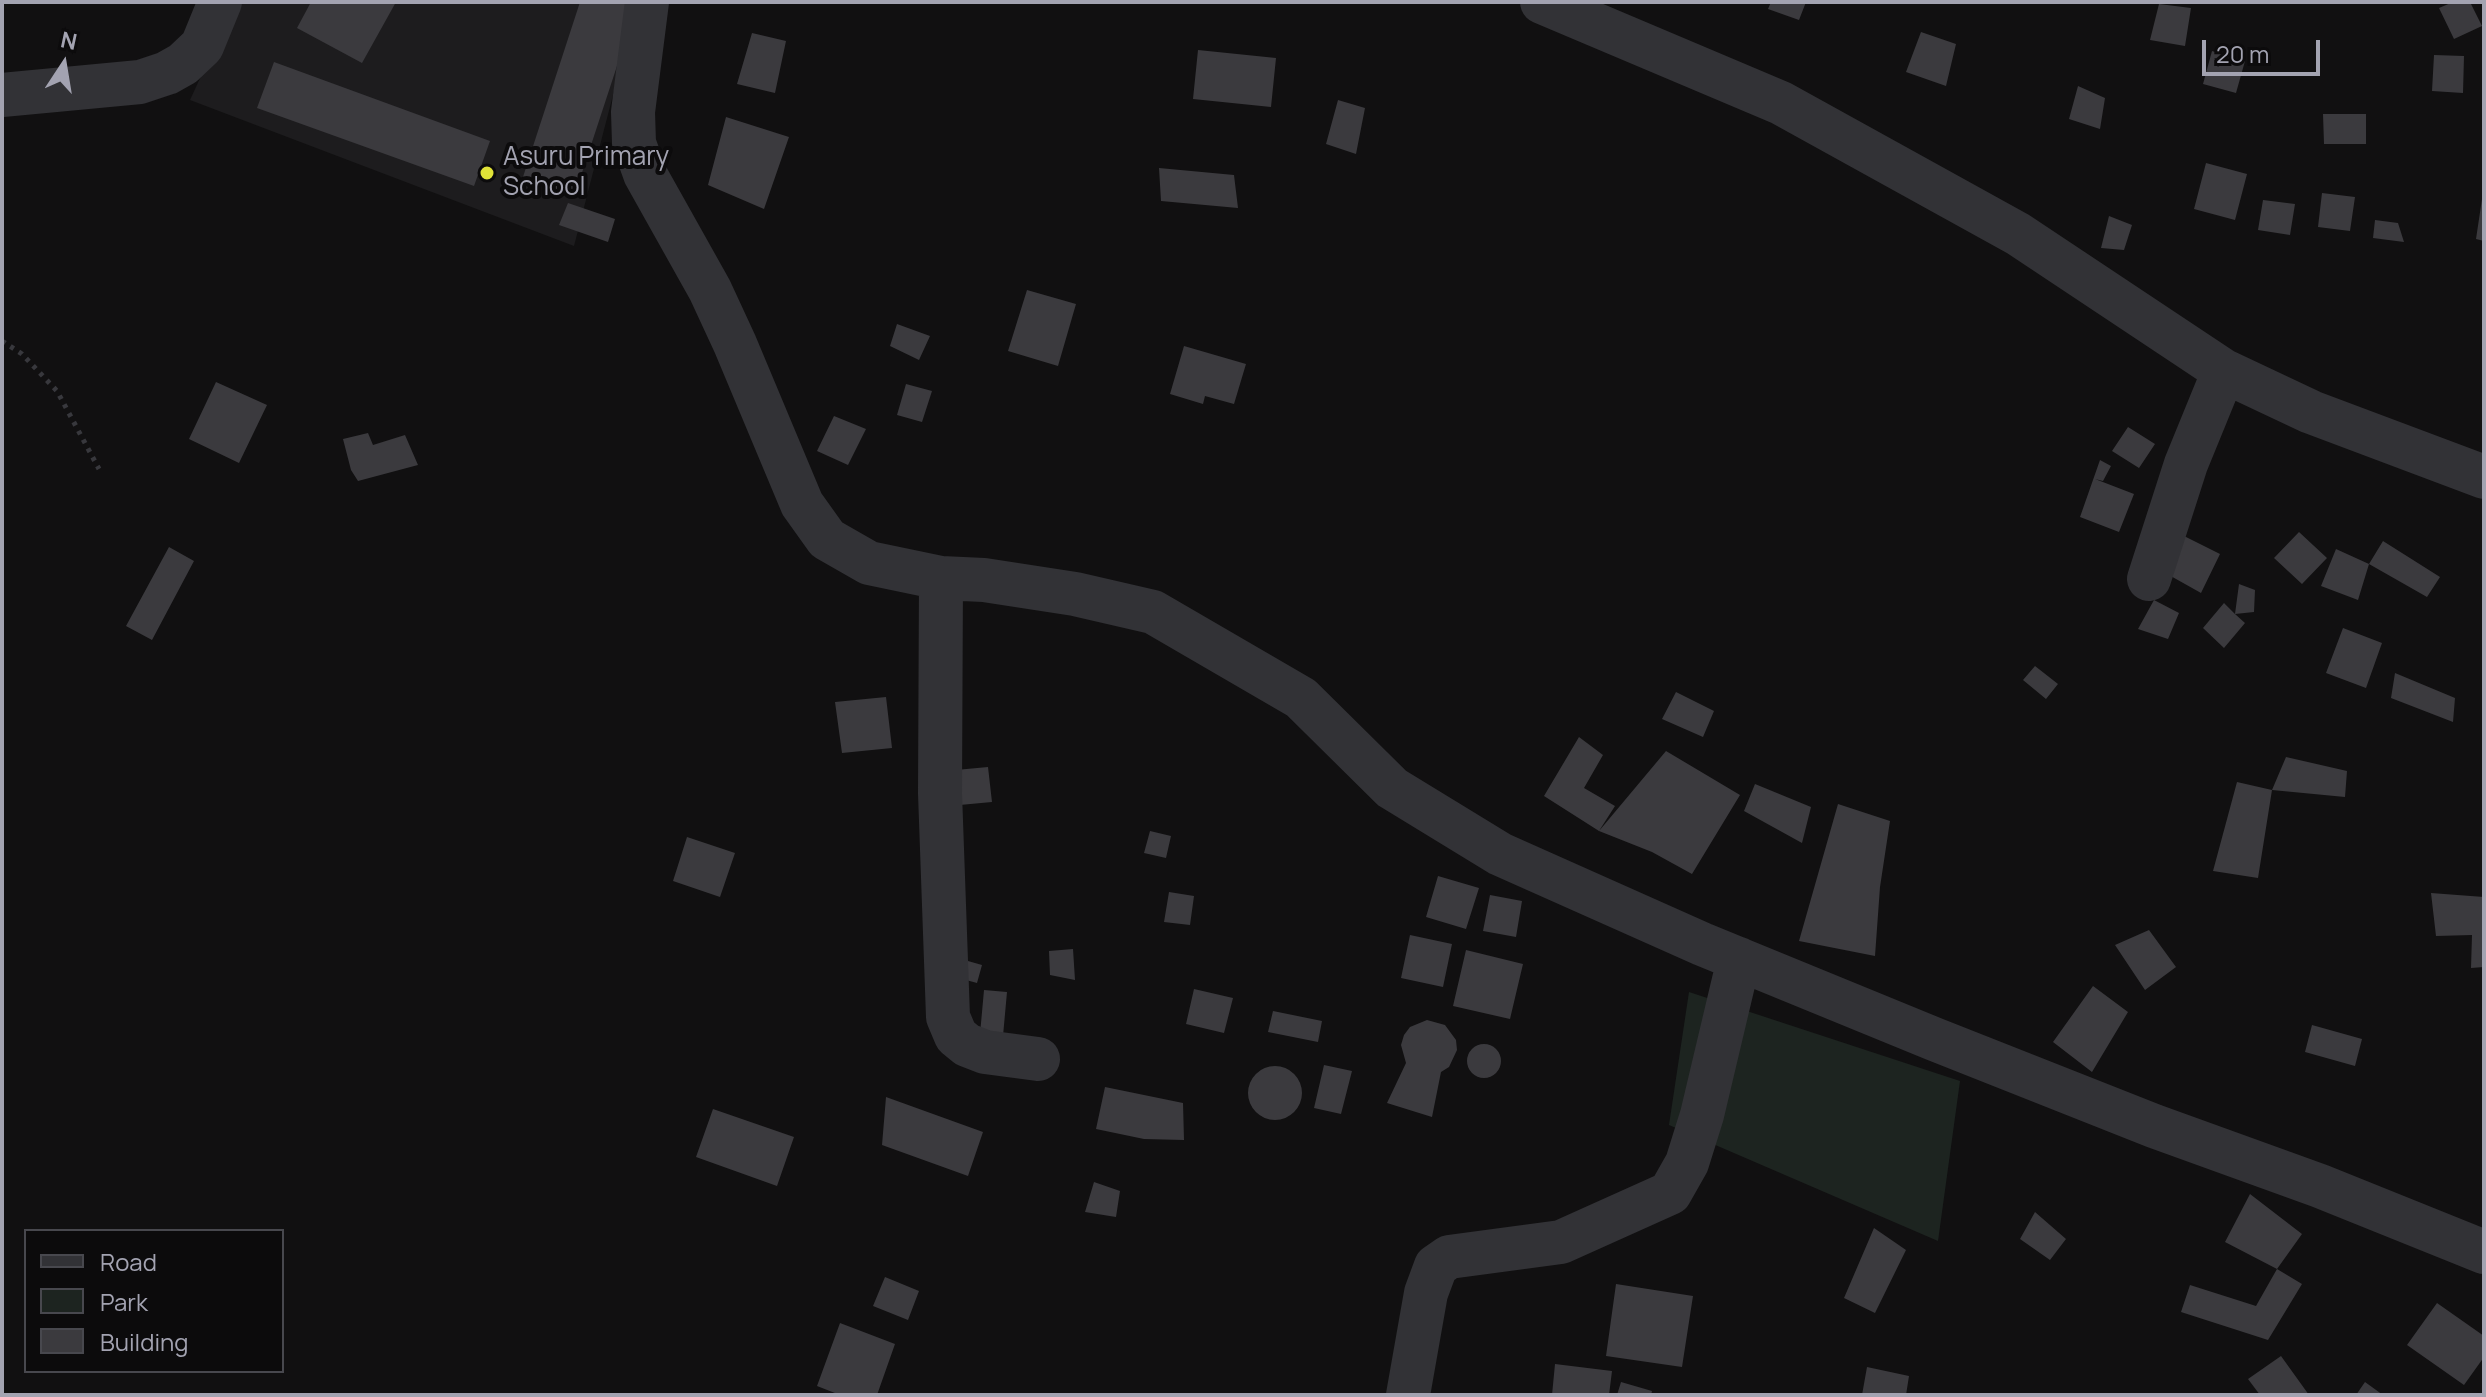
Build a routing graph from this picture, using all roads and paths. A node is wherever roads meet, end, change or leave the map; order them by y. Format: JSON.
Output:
{"nodes":[{"id":1,"x":220,"y":2,"type":"edge"},
{"id":2,"x":647,"y":2,"type":"edge"},
{"id":3,"x":1542,"y":2,"type":"edge"},
{"id":4,"x":2,"y":95,"type":"edge"},
{"id":5,"x":2,"y":341,"type":"edge"},
{"id":6,"x":2224,"y":371,"type":"junction"},
{"id":7,"x":99,"y":469,"type":"dead end"},
{"id":8,"x":2484,"y":477,"type":"edge"},
{"id":9,"x":941,"y":578,"type":"junction"},
{"id":10,"x":2149,"y":579,"type":"dead end"},
{"id":11,"x":1739,"y":959,"type":"junction"},
{"id":12,"x":1038,"y":1059,"type":"dead end"},
{"id":13,"x":2484,"y":1252,"type":"edge"},
{"id":14,"x":1408,"y":1395,"type":"edge"}],
"edges":[{"from":1,"to":4,"type":"street"},
{"from":2,"to":9,"type":"street"},
{"from":3,"to":6,"type":"street"},
{"from":5,"to":7,"type":"path"},
{"from":6,"to":8,"type":"street"},
{"from":6,"to":10,"type":"street"},
{"from":9,"to":11,"type":"street"},
{"from":9,"to":12,"type":"street"},
{"from":11,"to":13,"type":"street"},
{"from":11,"to":14,"type":"street"}]}
